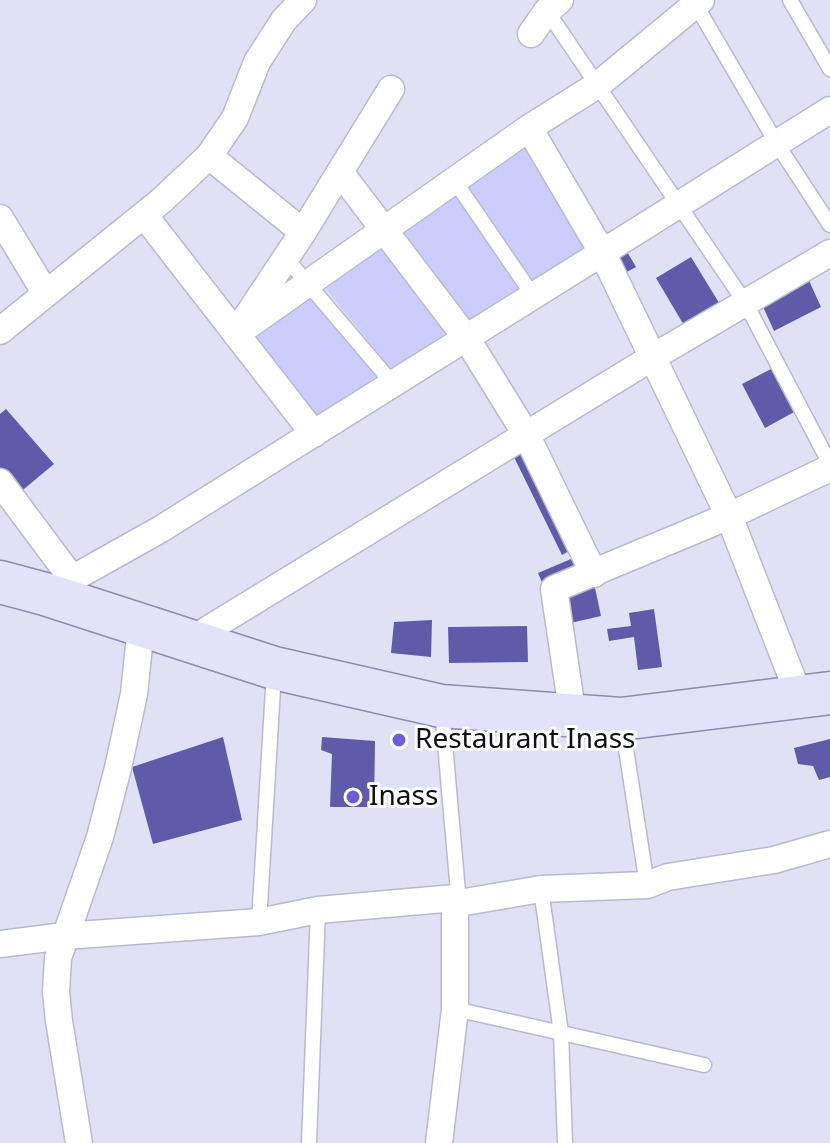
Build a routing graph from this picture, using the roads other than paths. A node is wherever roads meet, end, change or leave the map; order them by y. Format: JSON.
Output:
{"nodes":[{"id":1,"x":303,"y":0,"type":"edge"},
{"id":2,"x":790,"y":0,"type":"edge"},
{"id":3,"x":696,"y":1,"type":"edge"},
{"id":4,"x":554,"y":5,"type":"edge"},
{"id":5,"x":531,"y":34,"type":"dead end"},
{"id":6,"x":830,"y":69,"type":"edge"},
{"id":7,"x":599,"y":84,"type":"junction"},
{"id":8,"x":391,"y":89,"type":"dead end"},
{"id":9,"x":830,"y":110,"type":"edge"},
{"id":10,"x":529,"y":128,"type":"junction"},
{"id":11,"x":777,"y":144,"type":"junction"},
{"id":12,"x":209,"y":156,"type":"junction"},
{"id":13,"x":340,"y":172,"type":"junction"},
{"id":14,"x":454,"y":180,"type":"junction"},
{"id":15,"x":680,"y":206,"type":"junction"},
{"id":16,"x":144,"y":215,"type":"junction"},
{"id":17,"x":0,"y":218,"type":"edge"},
{"id":18,"x":830,"y":225,"type":"edge"},
{"id":19,"x":384,"y":230,"type":"junction"},
{"id":20,"x":303,"y":232,"type":"junction"},
{"id":21,"x":602,"y":252,"type":"junction"},
{"id":22,"x":830,"y":253,"type":"edge"},
{"id":23,"x":286,"y":258,"type":"junction"},
{"id":24,"x":308,"y":283,"type":"junction"},
{"id":25,"x":46,"y":294,"type":"junction"},
{"id":26,"x":534,"y":297,"type":"junction"},
{"id":27,"x":746,"y":304,"type":"junction"},
{"id":28,"x":0,"y":331,"type":"edge"},
{"id":29,"x":236,"y":334,"type":"junction"},
{"id":30,"x":467,"y":339,"type":"junction"},
{"id":31,"x":653,"y":357,"type":"junction"},
{"id":32,"x":394,"y":385,"type":"junction"},
{"id":33,"x":314,"y":434,"type":"junction"},
{"id":34,"x":527,"y":436,"type":"junction"},
{"id":35,"x":830,"y":466,"type":"edge"},
{"id":36,"x":0,"y":482,"type":"edge"},
{"id":37,"x":729,"y":516,"type":"junction"},
{"id":38,"x":594,"y":574,"type":"junction"},
{"id":39,"x":0,"y":582,"type":"edge"},
{"id":40,"x":59,"y":587,"type":"junction"},
{"id":41,"x":141,"y":626,"type":"junction"},
{"id":42,"x":189,"y":641,"type":"junction"},
{"id":43,"x":274,"y":668,"type":"junction"},
{"id":44,"x":815,"y":696,"type":"edge"},
{"id":45,"x":441,"y":706,"type":"junction"},
{"id":46,"x":573,"y":717,"type":"junction"},
{"id":47,"x":621,"y":719,"type":"junction"},
{"id":48,"x":830,"y":844,"type":"edge"},
{"id":49,"x":647,"y":885,"type":"junction"},
{"id":50,"x":541,"y":889,"type":"junction"},
{"id":51,"x":457,"y":900,"type":"junction"},
{"id":52,"x":318,"y":910,"type":"junction"},
{"id":53,"x":259,"y":922,"type":"junction"},
{"id":54,"x":64,"y":936,"type":"junction"},
{"id":55,"x":0,"y":944,"type":"edge"},
{"id":56,"x":455,"y":1009,"type":"junction"},
{"id":57,"x":561,"y":1033,"type":"junction"},
{"id":58,"x":704,"y":1065,"type":"dead end"},
{"id":59,"x":79,"y":1143,"type":"edge"},
{"id":60,"x":309,"y":1143,"type":"edge"},
{"id":61,"x":439,"y":1143,"type":"edge"},
{"id":62,"x":565,"y":1143,"type":"edge"}],
"edges":[{"from":1,"to":12,"type":"street"},
{"from":2,"to":6,"type":"lane"},
{"from":3,"to":7,"type":"street"},
{"from":3,"to":11,"type":"lane"},
{"from":4,"to":5,"type":"street"},
{"from":4,"to":7,"type":"lane"},
{"from":7,"to":10,"type":"street"},
{"from":7,"to":15,"type":"lane"},
{"from":8,"to":13,"type":"street"},
{"from":9,"to":11,"type":"street"},
{"from":10,"to":14,"type":"street"},
{"from":10,"to":21,"type":"street"},
{"from":11,"to":15,"type":"street"},
{"from":11,"to":18,"type":"lane"},
{"from":12,"to":16,"type":"street"},
{"from":12,"to":20,"type":"street"},
{"from":13,"to":19,"type":"street"},
{"from":13,"to":20,"type":"street"},
{"from":14,"to":19,"type":"street"},
{"from":14,"to":26,"type":"lane"},
{"from":15,"to":21,"type":"street"},
{"from":15,"to":27,"type":"lane"},
{"from":16,"to":25,"type":"street"},
{"from":16,"to":29,"type":"street"},
{"from":17,"to":25,"type":"street"},
{"from":19,"to":24,"type":"street"},
{"from":19,"to":30,"type":"street"},
{"from":20,"to":23,"type":"street"},
{"from":21,"to":26,"type":"street"},
{"from":21,"to":31,"type":"street"},
{"from":22,"to":27,"type":"street"},
{"from":23,"to":24,"type":"lane"},
{"from":23,"to":29,"type":"street"},
{"from":24,"to":29,"type":"street"},
{"from":24,"to":32,"type":"lane"},
{"from":25,"to":28,"type":"street"},
{"from":26,"to":30,"type":"street"},
{"from":27,"to":31,"type":"street"},
{"from":27,"to":35,"type":"lane"},
{"from":29,"to":33,"type":"street"},
{"from":30,"to":32,"type":"street"},
{"from":30,"to":34,"type":"street"},
{"from":31,"to":34,"type":"street"},
{"from":31,"to":37,"type":"street"},
{"from":32,"to":33,"type":"street"},
{"from":33,"to":40,"type":"street"},
{"from":34,"to":38,"type":"street"},
{"from":34,"to":42,"type":"street"},
{"from":35,"to":37,"type":"street"},
{"from":36,"to":40,"type":"street"},
{"from":37,"to":38,"type":"street"},
{"from":37,"to":44,"type":"street"},
{"from":38,"to":46,"type":"street"},
{"from":39,"to":40,"type":"main road"},
{"from":40,"to":41,"type":"main road"},
{"from":41,"to":42,"type":"main road"},
{"from":41,"to":54,"type":"street"},
{"from":42,"to":43,"type":"main road"},
{"from":43,"to":45,"type":"main road"},
{"from":43,"to":53,"type":"lane"},
{"from":44,"to":47,"type":"main road"},
{"from":45,"to":46,"type":"main road"},
{"from":45,"to":51,"type":"lane"},
{"from":46,"to":47,"type":"main road"},
{"from":47,"to":49,"type":"lane"},
{"from":48,"to":49,"type":"street"},
{"from":49,"to":50,"type":"street"},
{"from":50,"to":51,"type":"street"},
{"from":50,"to":57,"type":"lane"},
{"from":51,"to":52,"type":"street"},
{"from":51,"to":56,"type":"street"},
{"from":52,"to":53,"type":"street"},
{"from":52,"to":60,"type":"lane"},
{"from":53,"to":54,"type":"street"},
{"from":54,"to":55,"type":"street"},
{"from":54,"to":59,"type":"street"},
{"from":56,"to":57,"type":"lane"},
{"from":56,"to":61,"type":"street"},
{"from":57,"to":58,"type":"lane"},
{"from":57,"to":62,"type":"lane"}]}
